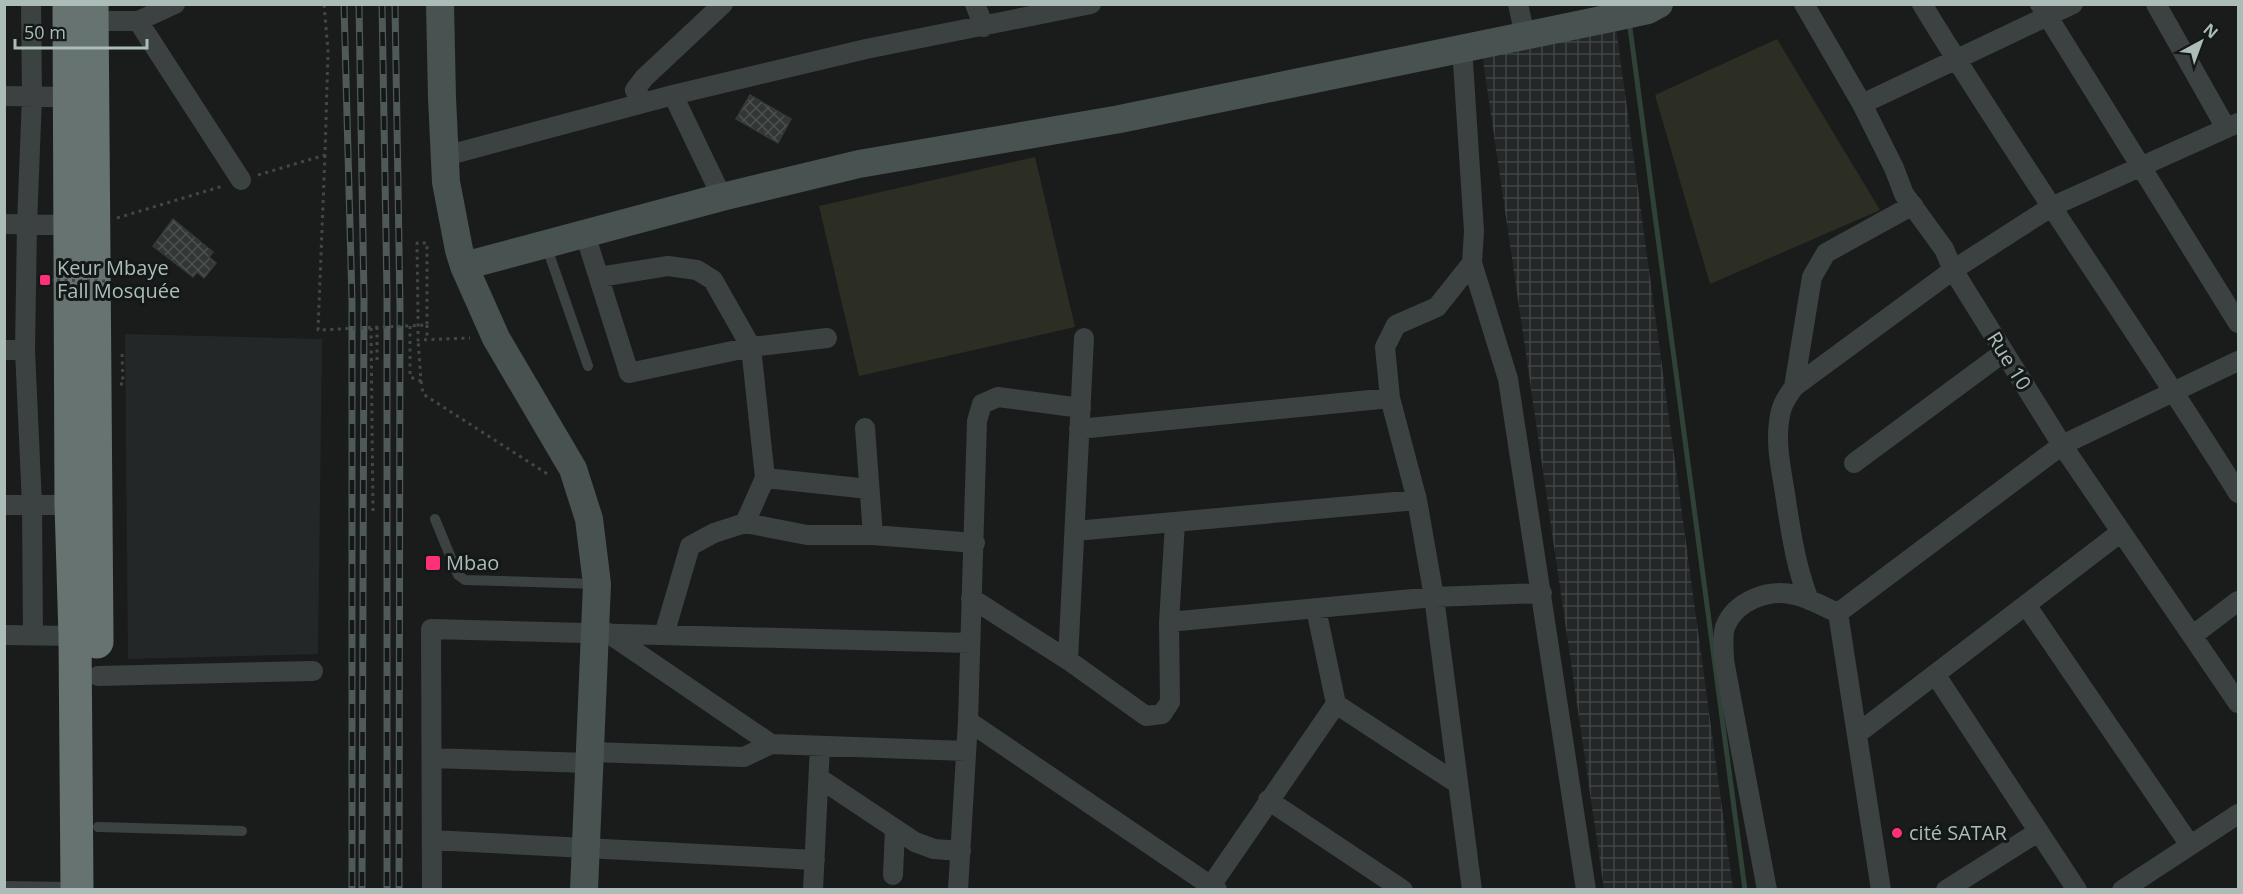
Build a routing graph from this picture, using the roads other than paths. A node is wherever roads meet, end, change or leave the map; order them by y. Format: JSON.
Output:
{"nodes":[{"id":1,"x":31,"y":4,"type":"edge"},
{"id":2,"x":175,"y":4,"type":"edge"},
{"id":3,"x":440,"y":4,"type":"edge"},
{"id":4,"x":723,"y":4,"type":"edge"},
{"id":5,"x":975,"y":4,"type":"edge"},
{"id":6,"x":1091,"y":4,"type":"edge"},
{"id":7,"x":1518,"y":4,"type":"edge"},
{"id":8,"x":1804,"y":4,"type":"edge"},
{"id":9,"x":1922,"y":4,"type":"edge"},
{"id":10,"x":2073,"y":4,"type":"edge"},
{"id":11,"x":2156,"y":4,"type":"edge"},
{"id":12,"x":1651,"y":6,"type":"edge"},
{"id":13,"x":84,"y":10,"type":"edge"},
{"id":14,"x":2043,"y":10,"type":"edge"},
{"id":15,"x":1615,"y":11,"type":"edge"},
{"id":16,"x":138,"y":21,"type":"junction"},
{"id":17,"x":984,"y":27,"type":"junction"},
{"id":18,"x":1525,"y":36,"type":"junction"},
{"id":19,"x":1462,"y":47,"type":"junction"},
{"id":20,"x":1956,"y":60,"type":"junction"},
{"id":21,"x":673,"y":95,"type":"junction"},
{"id":22,"x":4,"y":96,"type":"edge"},
{"id":23,"x":32,"y":96,"type":"junction"},
{"id":24,"x":68,"y":97,"type":"junction"},
{"id":25,"x":644,"y":103,"type":"junction"},
{"id":26,"x":1862,"y":104,"type":"junction"},
{"id":27,"x":2235,"y":125,"type":"edge"},
{"id":28,"x":445,"y":156,"type":"junction"},
{"id":29,"x":2141,"y":166,"type":"junction"},
{"id":30,"x":241,"y":180,"type":"road end"},
{"id":31,"x":722,"y":197,"type":"junction"},
{"id":32,"x":1913,"y":205,"type":"junction"},
{"id":33,"x":2051,"y":207,"type":"junction"},
{"id":34,"x":4,"y":225,"type":"edge"},
{"id":35,"x":27,"y":225,"type":"junction"},
{"id":36,"x":81,"y":225,"type":"junction"},
{"id":37,"x":585,"y":234,"type":"junction"},
{"id":38,"x":546,"y":244,"type":"junction"},
{"id":39,"x":1472,"y":263,"type":"junction"},
{"id":40,"x":464,"y":267,"type":"junction"},
{"id":41,"x":1953,"y":270,"type":"junction"},
{"id":42,"x":598,"y":277,"type":"junction"},
{"id":43,"x":2238,"y":323,"type":"edge"},
{"id":44,"x":827,"y":338,"type":"dead end"},
{"id":45,"x":1084,"y":338,"type":"dead end"},
{"id":46,"x":751,"y":347,"type":"junction"},
{"id":47,"x":4,"y":350,"type":"edge"},
{"id":48,"x":25,"y":350,"type":"junction"},
{"id":49,"x":2004,"y":352,"type":"junction"},
{"id":50,"x":2238,"y":361,"type":"edge"},
{"id":51,"x":588,"y":366,"type":"dead end"},
{"id":52,"x":1794,"y":387,"type":"junction"},
{"id":53,"x":2175,"y":392,"type":"junction"},
{"id":54,"x":1390,"y":398,"type":"junction"},
{"id":55,"x":1081,"y":408,"type":"junction"},
{"id":56,"x":865,"y":428,"type":"dead end"},
{"id":57,"x":1079,"y":429,"type":"junction"},
{"id":58,"x":2062,"y":445,"type":"junction"},
{"id":59,"x":1854,"y":462,"type":"dead end"},
{"id":60,"x":765,"y":478,"type":"junction"},
{"id":61,"x":869,"y":489,"type":"junction"},
{"id":62,"x":2238,"y":493,"type":"edge"},
{"id":63,"x":1417,"y":500,"type":"junction"},
{"id":64,"x":4,"y":505,"type":"edge"},
{"id":65,"x":32,"y":505,"type":"junction"},
{"id":66,"x":71,"y":505,"type":"junction"},
{"id":67,"x":435,"y":519,"type":"dead end"},
{"id":68,"x":745,"y":523,"type":"junction"},
{"id":69,"x":1175,"y":523,"type":"junction"},
{"id":70,"x":1074,"y":531,"type":"junction"},
{"id":71,"x":2121,"y":532,"type":"junction"},
{"id":72,"x":873,"y":535,"type":"junction"},
{"id":73,"x":975,"y":543,"type":"junction"},
{"id":74,"x":597,"y":584,"type":"junction"},
{"id":75,"x":1542,"y":593,"type":"junction"},
{"id":76,"x":1434,"y":597,"type":"junction"},
{"id":77,"x":971,"y":598,"type":"junction"},
{"id":78,"x":1809,"y":600,"type":"junction"},
{"id":79,"x":2238,"y":602,"type":"edge"},
{"id":80,"x":2026,"y":605,"type":"junction"},
{"id":81,"x":1316,"y":609,"type":"junction"},
{"id":82,"x":1838,"y":613,"type":"junction"},
{"id":83,"x":1169,"y":622,"type":"junction"},
{"id":84,"x":602,"y":633,"type":"junction"},
{"id":85,"x":4,"y":635,"type":"edge"},
{"id":86,"x":33,"y":635,"type":"junction"},
{"id":87,"x":664,"y":635,"type":"junction"},
{"id":88,"x":75,"y":636,"type":"junction"},
{"id":89,"x":2193,"y":636,"type":"junction"},
{"id":90,"x":970,"y":643,"type":"junction"},
{"id":91,"x":1068,"y":660,"type":"junction"},
{"id":92,"x":313,"y":670,"type":"dead end"},
{"id":93,"x":1935,"y":674,"type":"junction"},
{"id":94,"x":98,"y":676,"type":"junction"},
{"id":95,"x":1336,"y":704,"type":"junction"},
{"id":96,"x":2238,"y":704,"type":"edge"},
{"id":97,"x":968,"y":721,"type":"junction"},
{"id":98,"x":1857,"y":734,"type":"junction"},
{"id":99,"x":771,"y":744,"type":"junction"},
{"id":100,"x":820,"y":746,"type":"junction"},
{"id":101,"x":966,"y":751,"type":"junction"},
{"id":102,"x":432,"y":758,"type":"junction"},
{"id":103,"x":590,"y":758,"type":"junction"},
{"id":104,"x":819,"y":778,"type":"junction"},
{"id":105,"x":1458,"y":784,"type":"junction"},
{"id":106,"x":1268,"y":800,"type":"junction"},
{"id":107,"x":2238,"y":814,"type":"edge"},
{"id":108,"x":98,"y":827,"type":"junction"},
{"id":109,"x":895,"y":829,"type":"junction"},
{"id":110,"x":242,"y":831,"type":"dead end"},
{"id":111,"x":2038,"y":832,"type":"junction"},
{"id":112,"x":432,"y":840,"type":"junction"},
{"id":113,"x":2190,"y":845,"type":"junction"},
{"id":114,"x":586,"y":848,"type":"junction"},
{"id":115,"x":961,"y":851,"type":"junction"},
{"id":116,"x":815,"y":860,"type":"junction"},
{"id":117,"x":893,"y":875,"type":"dead end"},
{"id":118,"x":4,"y":886,"type":"edge"},
{"id":119,"x":1212,"y":888,"type":"edge"},
{"id":120,"x":84,"y":889,"type":"edge"},
{"id":121,"x":432,"y":890,"type":"edge"},
{"id":122,"x":584,"y":890,"type":"edge"},
{"id":123,"x":813,"y":890,"type":"edge"},
{"id":124,"x":958,"y":890,"type":"edge"},
{"id":125,"x":1403,"y":890,"type":"edge"},
{"id":126,"x":1472,"y":890,"type":"edge"},
{"id":127,"x":1586,"y":890,"type":"edge"},
{"id":128,"x":1767,"y":890,"type":"edge"},
{"id":129,"x":1881,"y":890,"type":"edge"},
{"id":130,"x":1946,"y":890,"type":"edge"},
{"id":131,"x":2077,"y":890,"type":"edge"},
{"id":132,"x":2122,"y":890,"type":"edge"}],
"edges":[{"from":1,"to":23,"type":"street"},
{"from":2,"to":16,"type":"street"},
{"from":3,"to":28,"type":"street"},
{"from":4,"to":25,"type":"street"},
{"from":5,"to":17,"type":"street"},
{"from":6,"to":17,"type":"street"},
{"from":7,"to":18,"type":"street"},
{"from":8,"to":26,"type":"street","name":"Rue 10"},
{"from":9,"to":20,"type":"street"},
{"from":10,"to":14,"type":"street"},
{"from":11,"to":27,"type":"street"},
{"from":12,"to":15,"type":"street"},
{"from":13,"to":16,"type":"street"},
{"from":13,"to":24,"type":"highway"},
{"from":13,"to":36,"type":"highway"},
{"from":14,"to":20,"type":"street"},
{"from":14,"to":29,"type":"street"},
{"from":15,"to":18,"type":"street"},
{"from":16,"to":30,"type":"street"},
{"from":17,"to":21,"type":"street"},
{"from":18,"to":19,"type":"street"},
{"from":19,"to":31,"type":"street"},
{"from":19,"to":39,"type":"street"},
{"from":20,"to":26,"type":"street"},
{"from":20,"to":33,"type":"street"},
{"from":21,"to":25,"type":"street"},
{"from":21,"to":31,"type":"street"},
{"from":22,"to":23,"type":"street"},
{"from":23,"to":24,"type":"street"},
{"from":23,"to":35,"type":"street"},
{"from":24,"to":36,"type":"highway"},
{"from":25,"to":28,"type":"street"},
{"from":26,"to":32,"type":"street","name":"Rue 10"},
{"from":27,"to":29,"type":"street"},
{"from":28,"to":40,"type":"street"},
{"from":29,"to":33,"type":"street"},
{"from":29,"to":43,"type":"street"},
{"from":31,"to":37,"type":"street"},
{"from":32,"to":41,"type":"street","name":"Rue 10"},
{"from":32,"to":52,"type":"street"},
{"from":33,"to":41,"type":"street"},
{"from":33,"to":53,"type":"street"},
{"from":34,"to":35,"type":"street"},
{"from":35,"to":36,"type":"street"},
{"from":35,"to":48,"type":"street"},
{"from":36,"to":66,"type":"highway"},
{"from":36,"to":94,"type":"highway"},
{"from":37,"to":38,"type":"street"},
{"from":37,"to":42,"type":"street"},
{"from":38,"to":40,"type":"street"},
{"from":38,"to":51,"type":"lane"},
{"from":39,"to":54,"type":"street"},
{"from":39,"to":75,"type":"street"},
{"from":40,"to":74,"type":"street"},
{"from":41,"to":49,"type":"street","name":"Rue 10"},
{"from":41,"to":52,"type":"street"},
{"from":42,"to":46,"type":"street"},
{"from":42,"to":46,"type":"street"},
{"from":44,"to":46,"type":"street"},
{"from":45,"to":55,"type":"street"},
{"from":46,"to":60,"type":"street"},
{"from":47,"to":48,"type":"street"},
{"from":48,"to":65,"type":"street"},
{"from":49,"to":58,"type":"street","name":"Rue 10"},
{"from":49,"to":59,"type":"street"},
{"from":50,"to":53,"type":"street"},
{"from":52,"to":78,"type":"street"},
{"from":53,"to":58,"type":"street"},
{"from":53,"to":62,"type":"street"},
{"from":54,"to":57,"type":"street"},
{"from":54,"to":63,"type":"street"},
{"from":55,"to":57,"type":"street"},
{"from":55,"to":73,"type":"street"},
{"from":56,"to":61,"type":"street"},
{"from":57,"to":70,"type":"street"},
{"from":58,"to":71,"type":"street","name":"Rue 10"},
{"from":58,"to":82,"type":"street"},
{"from":60,"to":61,"type":"street"},
{"from":60,"to":68,"type":"street"},
{"from":61,"to":72,"type":"street"},
{"from":63,"to":69,"type":"street"},
{"from":63,"to":76,"type":"street"},
{"from":64,"to":65,"type":"street"},
{"from":65,"to":66,"type":"street"},
{"from":65,"to":86,"type":"street"},
{"from":66,"to":88,"type":"highway"},
{"from":67,"to":74,"type":"lane"},
{"from":68,"to":72,"type":"street"},
{"from":68,"to":87,"type":"street"},
{"from":69,"to":70,"type":"street"},
{"from":69,"to":83,"type":"street"},
{"from":70,"to":91,"type":"street"},
{"from":71,"to":80,"type":"street"},
{"from":71,"to":89,"type":"street","name":"Rue 10"},
{"from":72,"to":73,"type":"street"},
{"from":73,"to":77,"type":"street"},
{"from":74,"to":84,"type":"street"},
{"from":75,"to":76,"type":"street"},
{"from":75,"to":127,"type":"street"},
{"from":76,"to":81,"type":"street"},
{"from":76,"to":105,"type":"street"},
{"from":77,"to":90,"type":"street"},
{"from":77,"to":91,"type":"street"},
{"from":78,"to":82,"type":"street"},
{"from":78,"to":128,"type":"street"},
{"from":79,"to":89,"type":"street"},
{"from":80,"to":93,"type":"street"},
{"from":80,"to":113,"type":"street"},
{"from":81,"to":83,"type":"street"},
{"from":81,"to":95,"type":"street"},
{"from":82,"to":98,"type":"street"},
{"from":83,"to":91,"type":"street"},
{"from":84,"to":87,"type":"street"},
{"from":84,"to":99,"type":"street"},
{"from":84,"to":102,"type":"street"},
{"from":84,"to":103,"type":"street"},
{"from":85,"to":86,"type":"street"},
{"from":86,"to":88,"type":"street"},
{"from":87,"to":90,"type":"street"},
{"from":88,"to":120,"type":"highway"},
{"from":89,"to":96,"type":"street","name":"Rue 10"},
{"from":90,"to":97,"type":"street"},
{"from":92,"to":94,"type":"street"},
{"from":93,"to":98,"type":"street"},
{"from":93,"to":111,"type":"street"},
{"from":94,"to":108,"type":"highway"},
{"from":95,"to":105,"type":"street"},
{"from":95,"to":106,"type":"street"},
{"from":97,"to":101,"type":"street"},
{"from":97,"to":119,"type":"street"},
{"from":98,"to":129,"type":"street"},
{"from":99,"to":100,"type":"street"},
{"from":99,"to":103,"type":"street"},
{"from":100,"to":101,"type":"street"},
{"from":100,"to":104,"type":"street"},
{"from":101,"to":115,"type":"street"},
{"from":102,"to":103,"type":"street"},
{"from":102,"to":112,"type":"street"},
{"from":103,"to":114,"type":"street"},
{"from":104,"to":109,"type":"street"},
{"from":104,"to":116,"type":"street"},
{"from":105,"to":126,"type":"street"},
{"from":106,"to":119,"type":"street"},
{"from":106,"to":125,"type":"street"},
{"from":107,"to":113,"type":"street"},
{"from":108,"to":110,"type":"lane"},
{"from":108,"to":120,"type":"highway"},
{"from":109,"to":115,"type":"street"},
{"from":109,"to":117,"type":"street"},
{"from":111,"to":130,"type":"street"},
{"from":111,"to":131,"type":"street"},
{"from":112,"to":114,"type":"street"},
{"from":112,"to":121,"type":"street"},
{"from":113,"to":132,"type":"street"},
{"from":114,"to":116,"type":"street"},
{"from":114,"to":122,"type":"street"},
{"from":115,"to":124,"type":"street"},
{"from":116,"to":123,"type":"street"},
{"from":118,"to":120,"type":"lane"}]}
